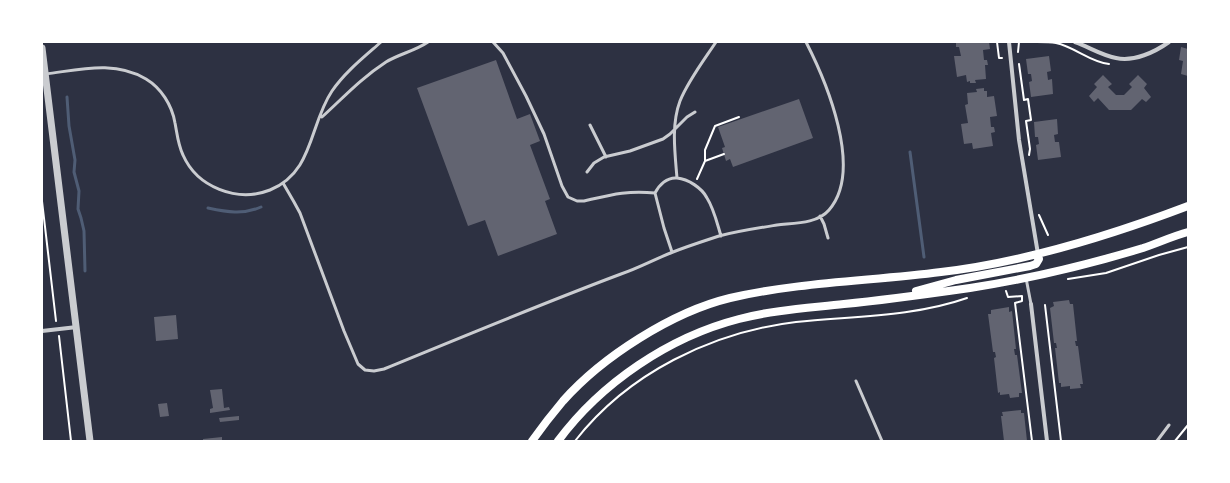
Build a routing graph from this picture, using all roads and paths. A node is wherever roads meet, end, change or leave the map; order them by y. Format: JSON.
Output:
{"nodes":[{"id":1,"x":381,"y":42,"type":"edge"},
{"id":2,"x":428,"y":42,"type":"edge"},
{"id":3,"x":493,"y":42,"type":"edge"},
{"id":4,"x":716,"y":42,"type":"edge"},
{"id":5,"x":806,"y":42,"type":"edge"},
{"id":6,"x":997,"y":42,"type":"edge"},
{"id":7,"x":1009,"y":42,"type":"edge"},
{"id":8,"x":1075,"y":42,"type":"edge"},
{"id":9,"x":1169,"y":42,"type":"edge"},
{"id":10,"x":42,"y":48,"type":"edge"},
{"id":11,"x":1002,"y":58,"type":"dead end"},
{"id":12,"x":1018,"y":62,"type":"dead end"},
{"id":13,"x":44,"y":75,"type":"edge"},
{"id":14,"x":695,"y":112,"type":"dead end"},
{"id":15,"x":739,"y":116,"type":"dead end"},
{"id":16,"x":320,"y":118,"type":"junction"},
{"id":17,"x":590,"y":125,"type":"dead end"},
{"id":18,"x":676,"y":128,"type":"junction"},
{"id":19,"x":724,"y":154,"type":"dead end"},
{"id":20,"x":606,"y":157,"type":"junction"},
{"id":21,"x":1029,"y":157,"type":"dead end"},
{"id":22,"x":705,"y":161,"type":"junction"},
{"id":23,"x":587,"y":172,"type":"dead end"},
{"id":24,"x":677,"y":178,"type":"junction"},
{"id":25,"x":697,"y":179,"type":"dead end"},
{"id":26,"x":283,"y":183,"type":"junction"},
{"id":27,"x":655,"y":193,"type":"junction"},
{"id":28,"x":42,"y":201,"type":"edge"},
{"id":29,"x":1188,"y":206,"type":"edge"},
{"id":30,"x":1038,"y":212,"type":"dead end"},
{"id":31,"x":820,"y":216,"type":"junction"},
{"id":32,"x":1188,"y":232,"type":"edge"},
{"id":33,"x":721,"y":236,"type":"junction"},
{"id":34,"x":1048,"y":236,"type":"dead end"},
{"id":35,"x":828,"y":238,"type":"dead end"},
{"id":36,"x":1188,"y":247,"type":"edge"},
{"id":37,"x":672,"y":252,"type":"junction"},
{"id":38,"x":1038,"y":254,"type":"junction"},
{"id":39,"x":1026,"y":277,"type":"junction"},
{"id":40,"x":1067,"y":279,"type":"dead end"},
{"id":41,"x":1012,"y":290,"type":"dead end"},
{"id":42,"x":967,"y":298,"type":"dead end"},
{"id":43,"x":889,"y":300,"type":"junction"},
{"id":44,"x":1031,"y":304,"type":"joint"},
{"id":45,"x":1045,"y":305,"type":"dead end"},
{"id":46,"x":56,"y":321,"type":"dead end"},
{"id":47,"x":76,"y":327,"type":"junction"},
{"id":48,"x":42,"y":331,"type":"edge"},
{"id":49,"x":59,"y":336,"type":"dead end"},
{"id":50,"x":856,"y":381,"type":"dead end"},
{"id":51,"x":1169,"y":425,"type":"dead end"},
{"id":52,"x":1188,"y":425,"type":"edge"},
{"id":53,"x":71,"y":441,"type":"edge"},
{"id":54,"x":90,"y":441,"type":"edge"},
{"id":55,"x":532,"y":441,"type":"edge"},
{"id":56,"x":558,"y":441,"type":"edge"},
{"id":57,"x":575,"y":441,"type":"edge"},
{"id":58,"x":882,"y":441,"type":"edge"},
{"id":59,"x":1032,"y":441,"type":"edge"},
{"id":60,"x":1047,"y":441,"type":"edge"},
{"id":61,"x":1061,"y":441,"type":"edge"},
{"id":62,"x":1157,"y":441,"type":"edge"},
{"id":63,"x":1175,"y":441,"type":"edge"}],
"edges":[{"from":1,"to":16,"type":"lane"},
{"from":2,"to":16,"type":"lane"},
{"from":3,"to":27,"type":"lane"},
{"from":4,"to":18,"type":"lane"},
{"from":5,"to":31,"type":"lane"},
{"from":6,"to":11,"type":"path"},
{"from":7,"to":38,"type":"street"},
{"from":8,"to":9,"type":"street"},
{"from":10,"to":13,"type":"street"},
{"from":12,"to":21,"type":"path"},
{"from":13,"to":26,"type":"lane"},
{"from":13,"to":47,"type":"street"},
{"from":14,"to":18,"type":"lane"},
{"from":15,"to":22,"type":"path"},
{"from":16,"to":26,"type":"lane"},
{"from":17,"to":20,"type":"lane"},
{"from":18,"to":20,"type":"lane"},
{"from":18,"to":24,"type":"lane"},
{"from":19,"to":22,"type":"path"},
{"from":20,"to":23,"type":"lane"},
{"from":22,"to":25,"type":"path"},
{"from":24,"to":27,"type":"lane"},
{"from":24,"to":33,"type":"lane"},
{"from":26,"to":37,"type":"lane"},
{"from":27,"to":37,"type":"lane"},
{"from":28,"to":46,"type":"path"},
{"from":29,"to":38,"type":"main road"},
{"from":30,"to":34,"type":"path"},
{"from":31,"to":33,"type":"lane"},
{"from":31,"to":35,"type":"lane"},
{"from":32,"to":39,"type":"main road"},
{"from":33,"to":37,"type":"lane"},
{"from":36,"to":40,"type":"path"},
{"from":38,"to":43,"type":"main road"},
{"from":38,"to":55,"type":"main road"},
{"from":39,"to":43,"type":"main road"},
{"from":39,"to":44,"type":"lane"},
{"from":41,"to":59,"type":"path"},
{"from":42,"to":57,"type":"path"},
{"from":43,"to":56,"type":"main road"},
{"from":44,"to":60,"type":"street"},
{"from":45,"to":61,"type":"path"},
{"from":47,"to":48,"type":"street"},
{"from":47,"to":54,"type":"street"},
{"from":49,"to":53,"type":"path"},
{"from":50,"to":58,"type":"lane"},
{"from":51,"to":62,"type":"lane"},
{"from":52,"to":63,"type":"path"}]}
